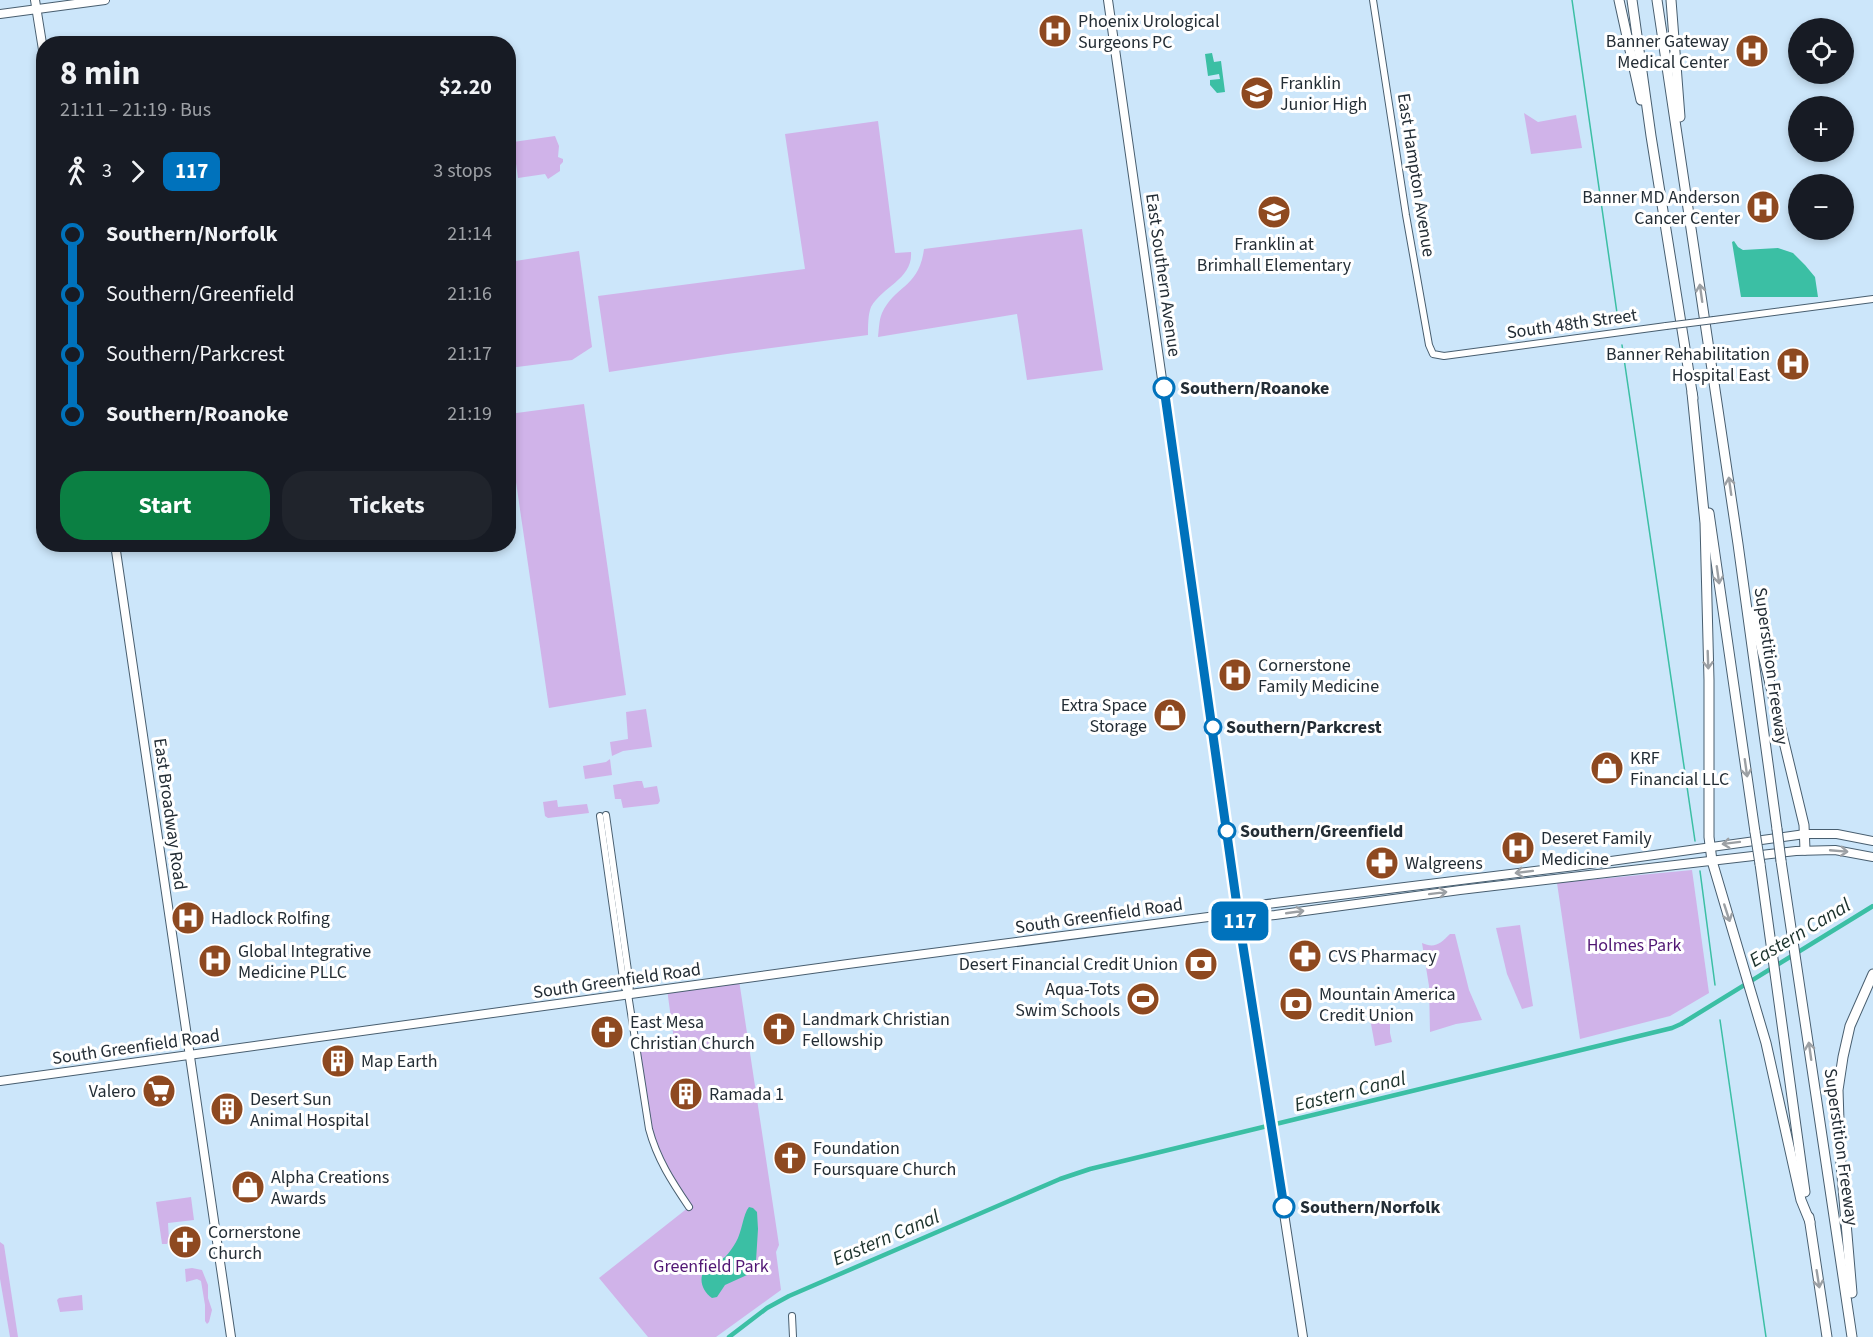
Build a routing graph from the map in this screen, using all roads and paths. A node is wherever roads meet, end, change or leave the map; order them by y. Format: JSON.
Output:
{"nodes":[{"id":1,"x":35,"y":0,"type":"edge"},
{"id":2,"x":105,"y":0,"type":"edge"},
{"id":3,"x":1108,"y":0,"type":"edge"},
{"id":4,"x":1373,"y":0,"type":"edge"},
{"id":5,"x":1619,"y":0,"type":"edge"},
{"id":6,"x":1632,"y":0,"type":"edge"},
{"id":7,"x":1657,"y":0,"type":"edge"},
{"id":8,"x":1671,"y":0,"type":"edge"},
{"id":9,"x":37,"y":9,"type":"junction"},
{"id":10,"x":0,"y":14,"type":"edge"},
{"id":11,"x":41,"y":36,"type":"edge"},
{"id":12,"x":1651,"y":136,"type":"junction"},
{"id":13,"x":1690,"y":218,"type":"junction"},
{"id":14,"x":1873,"y":299,"type":"edge"},
{"id":15,"x":1433,"y":354,"type":"joint"},
{"id":16,"x":1692,"y":393,"type":"junction"},
{"id":17,"x":1738,"y":544,"type":"junction"},
{"id":18,"x":116,"y":552,"type":"edge"},
{"id":19,"x":603,"y":815,"type":"dead end"},
{"id":20,"x":1805,"y":834,"type":"junction"},
{"id":21,"x":1873,"y":841,"type":"edge"},
{"id":22,"x":1710,"y":846,"type":"junction"},
{"id":23,"x":1805,"y":850,"type":"junction"},
{"id":24,"x":1873,"y":857,"type":"edge"},
{"id":25,"x":1712,"y":861,"type":"junction"},
{"id":26,"x":1410,"y":886,"type":"junction"},
{"id":27,"x":1354,"y":893,"type":"junction"},
{"id":28,"x":1362,"y":903,"type":"junction"},
{"id":29,"x":1314,"y":909,"type":"junction"},
{"id":30,"x":1239,"y":913,"type":"junction"},
{"id":31,"x":1873,"y":974,"type":"edge"},
{"id":32,"x":628,"y":994,"type":"junction"},
{"id":33,"x":189,"y":1054,"type":"junction"},
{"id":34,"x":0,"y":1081,"type":"edge"},
{"id":35,"x":690,"y":1208,"type":"dead end"},
{"id":36,"x":1810,"y":1222,"type":"junction"},
{"id":37,"x":792,"y":1316,"type":"dead end"},
{"id":38,"x":231,"y":1337,"type":"edge"},
{"id":39,"x":793,"y":1337,"type":"edge"},
{"id":40,"x":1303,"y":1337,"type":"edge"},
{"id":41,"x":1827,"y":1337,"type":"edge"},
{"id":42,"x":1854,"y":1337,"type":"edge"}],
"edges":[{"from":1,"to":9,"type":"main road"},
{"from":2,"to":9,"type":"main road"},
{"from":3,"to":30,"type":"main road","name":"East Southern Avenue"},
{"from":4,"to":15,"type":"street","name":"East Hampton Avenue"},
{"from":5,"to":12,"type":"highway"},
{"from":6,"to":12,"type":"highway"},
{"from":7,"to":13,"type":"highway","name":"Superstition Freeway"},
{"from":8,"to":13,"type":"highway"},
{"from":9,"to":10,"type":"main road"},
{"from":9,"to":11,"type":"main road"},
{"from":12,"to":16,"type":"highway"},
{"from":17,"to":13,"type":"highway","name":"Superstition Freeway","one_way":true},
{"from":14,"to":15,"type":"street","name":"South 48th Street","bridge":true},
{"from":16,"to":22,"type":"highway","one_way":true},
{"from":16,"to":36,"type":"highway","one_way":true,"bridge":true},
{"from":17,"to":20,"type":"highway"},
{"from":42,"to":17,"type":"highway","name":"Superstition Freeway","one_way":true,"bridge":true},
{"from":18,"to":33,"type":"main road","name":"East Broadway Road"},
{"from":19,"to":32,"type":"street"},
{"from":20,"to":21,"type":"main road","name":"South Greenfield Road"},
{"from":20,"to":22,"type":"main road","name":"South Greenfield Road","one_way":true},
{"from":20,"to":23,"type":"highway"},
{"from":22,"to":25,"type":"highway"},
{"from":22,"to":26,"type":"main road","name":"South Greenfield Road","one_way":true},
{"from":23,"to":24,"type":"main road","name":"South Greenfield Road","one_way":true},
{"from":23,"to":25,"type":"main road","name":"South Greenfield Road"},
{"from":28,"to":25,"type":"main road","name":"South Greenfield Road","one_way":true},
{"from":25,"to":36,"type":"highway","one_way":true},
{"from":26,"to":27,"type":"main road","name":"South Greenfield Road"},
{"from":26,"to":28,"type":"main road"},
{"from":27,"to":29,"type":"main road"},
{"from":27,"to":30,"type":"main road","name":"South Greenfield Road"},
{"from":28,"to":29,"type":"main road","name":"South Greenfield Road"},
{"from":30,"to":29,"type":"main road","name":"South Greenfield Road","one_way":true},
{"from":30,"to":32,"type":"main road","name":"South Greenfield Road"},
{"from":30,"to":40,"type":"main road","name":"East Southern Avenue"},
{"from":31,"to":42,"type":"highway"},
{"from":32,"to":33,"type":"main road","name":"South Greenfield Road"},
{"from":32,"to":35,"type":"street"},
{"from":33,"to":34,"type":"main road","name":"South Greenfield Road"},
{"from":33,"to":38,"type":"main road","name":"East Broadway Road"},
{"from":36,"to":41,"type":"highway","one_way":true},
{"from":37,"to":39,"type":"street"}]}
